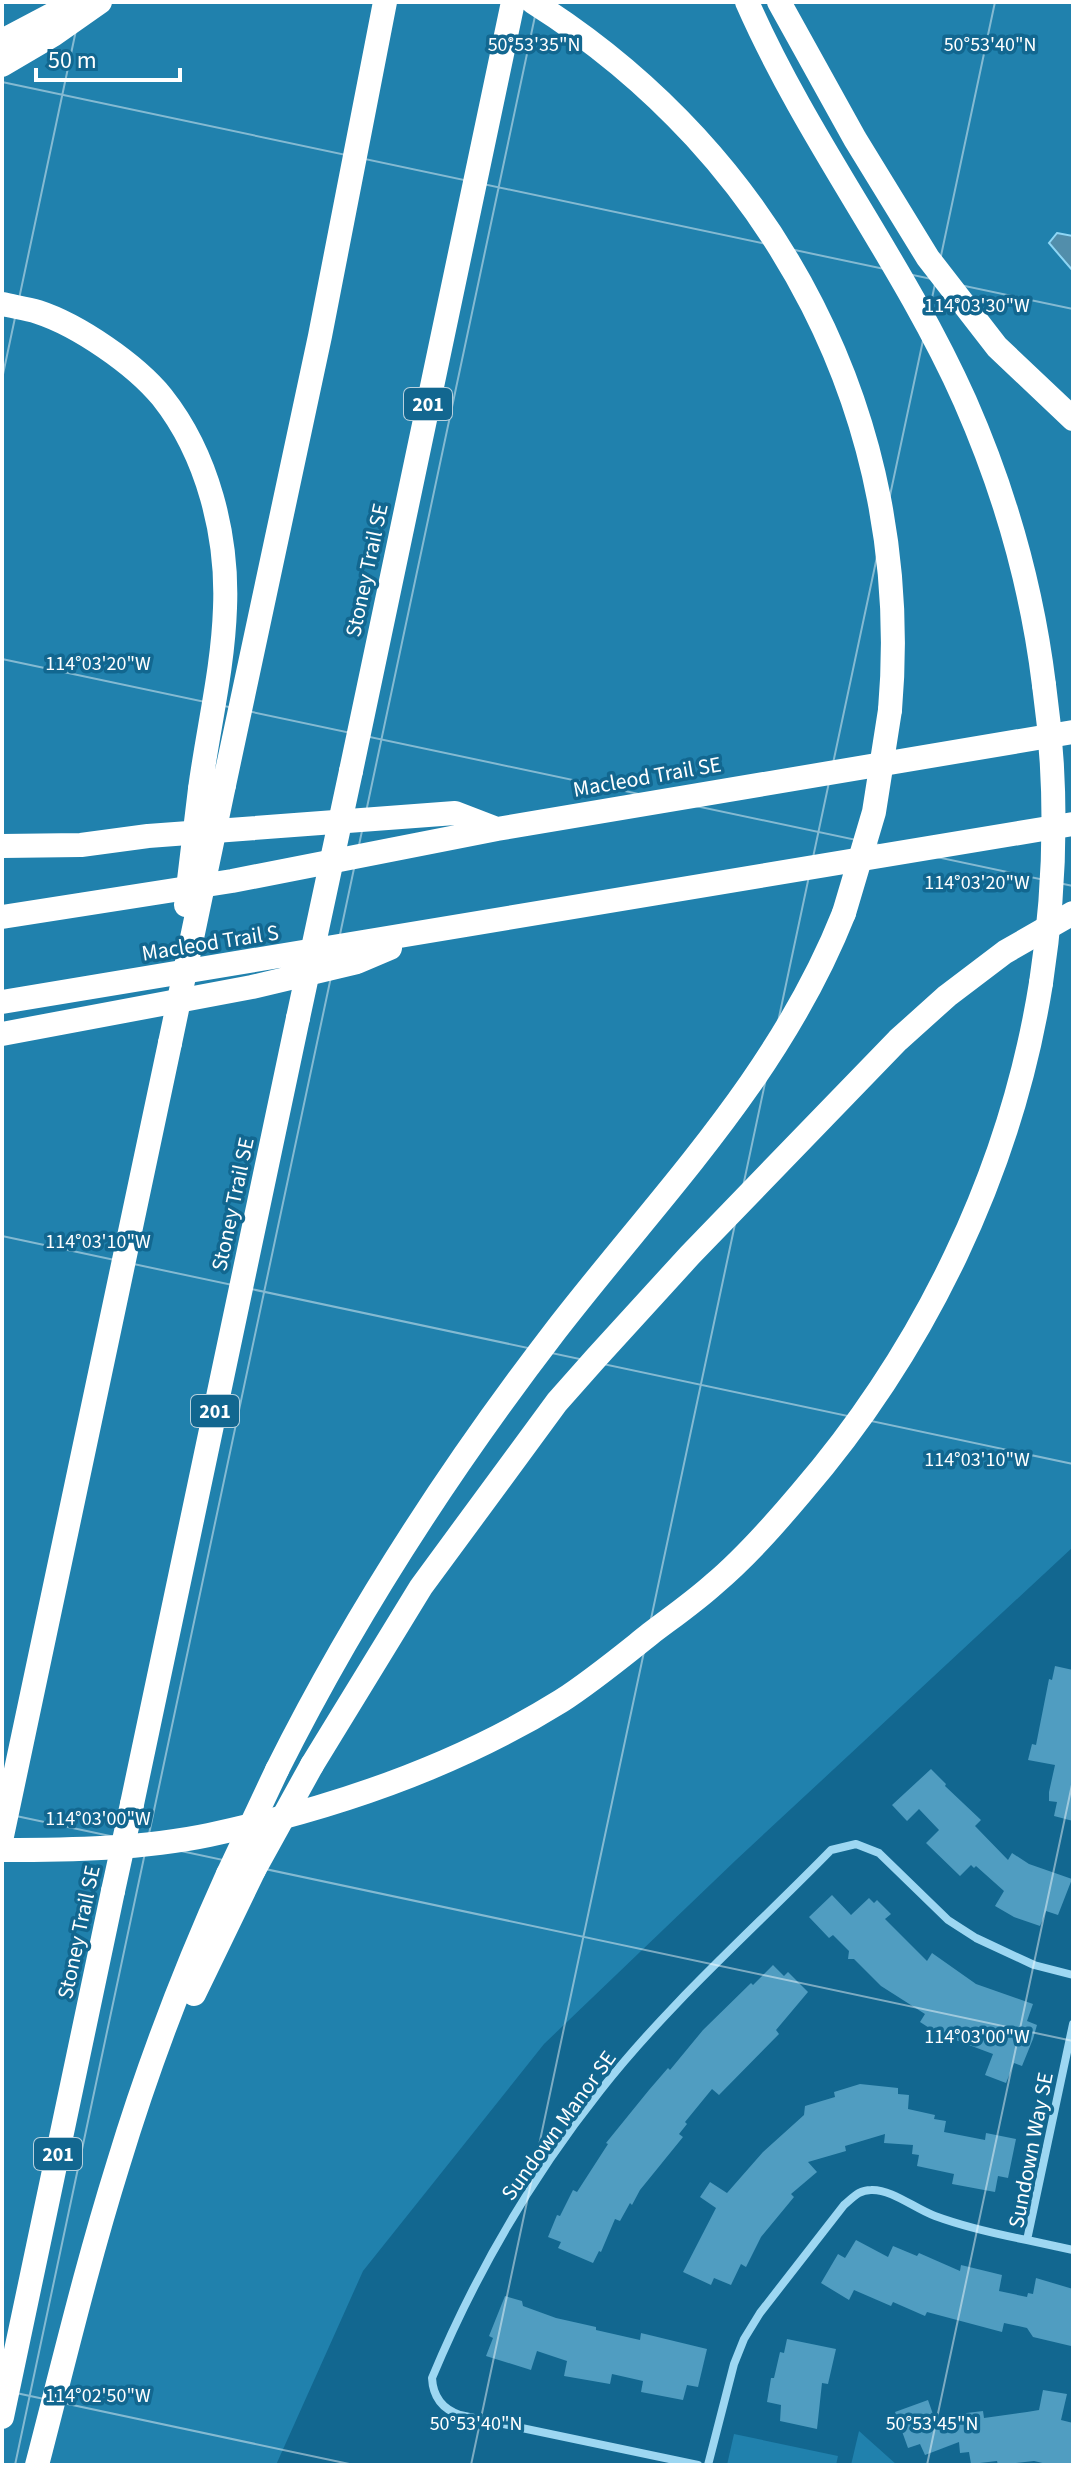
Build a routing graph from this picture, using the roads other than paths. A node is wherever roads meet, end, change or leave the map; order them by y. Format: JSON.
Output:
{"nodes":[{"id":1,"x":76,"y":2,"type":"edge"},
{"id":2,"x":100,"y":2,"type":"edge"},
{"id":3,"x":385,"y":2,"type":"edge"},
{"id":4,"x":513,"y":2,"type":"edge"},
{"id":5,"x":533,"y":2,"type":"edge"},
{"id":6,"x":747,"y":2,"type":"edge"},
{"id":7,"x":779,"y":2,"type":"edge"},
{"id":8,"x":2,"y":41,"type":"edge"},
{"id":9,"x":2,"y":65,"type":"edge"},
{"id":10,"x":2,"y":304,"type":"edge"},
{"id":11,"x":1073,"y":419,"type":"edge"},
{"id":12,"x":1073,"y":732,"type":"edge"},
{"id":13,"x":1073,"y":824,"type":"edge"},
{"id":14,"x":497,"y":829,"type":"junction"},
{"id":15,"x":2,"y":846,"type":"edge"},
{"id":16,"x":1073,"y":913,"type":"edge"},
{"id":17,"x":2,"y":917,"type":"edge"},
{"id":18,"x":427,"y":933,"type":"junction"},
{"id":19,"x":181,"y":991,"type":"junction"},
{"id":20,"x":2,"y":1002,"type":"edge"},
{"id":21,"x":2,"y":1034,"type":"edge"},
{"id":22,"x":2,"y":1836,"type":"edge"},
{"id":23,"x":2,"y":1850,"type":"edge"},
{"id":24,"x":1073,"y":1975,"type":"edge"},
{"id":25,"x":1073,"y":2024,"type":"edge"},
{"id":26,"x":129,"y":2129,"type":"junction"},
{"id":27,"x":1027,"y":2240,"type":"junction"},
{"id":28,"x":1073,"y":2250,"type":"edge"},
{"id":29,"x":2,"y":2417,"type":"edge"},
{"id":30,"x":37,"y":2465,"type":"edge"},
{"id":31,"x":698,"y":2465,"type":"edge"},
{"id":32,"x":708,"y":2465,"type":"edge"}],
"edges":[{"from":1,"to":8,"type":"highway"},
{"from":2,"to":9,"type":"highway"},
{"from":3,"to":19,"type":"highway","bridge":true},
{"from":4,"to":29,"type":"highway","name":"Stoney Trail SE","number":"201","bridge":true},
{"from":5,"to":26,"type":"highway","bridge":true},
{"from":6,"to":23,"type":"highway","bridge":true},
{"from":7,"to":11,"type":"highway"},
{"from":10,"to":19,"type":"highway","bridge":true},
{"from":12,"to":14,"type":"highway","name":"Macleod Trail SE"},
{"from":13,"to":18,"type":"highway"},
{"from":14,"to":15,"type":"highway"},
{"from":14,"to":17,"type":"highway","name":"Macleod Trail SE"},
{"from":16,"to":26,"type":"highway","bridge":true},
{"from":18,"to":20,"type":"highway","name":"Macleod Trail S"},
{"from":18,"to":21,"type":"highway"},
{"from":19,"to":22,"type":"highway","bridge":true},
{"from":24,"to":31,"type":"street","name":"Sundown Manor SE"},
{"from":25,"to":27,"type":"street","name":"Sundown Way SE"},
{"from":26,"to":30,"type":"highway"},
{"from":27,"to":28,"type":"street","name":"Sundown Way SE"},
{"from":27,"to":32,"type":"street"}]}
